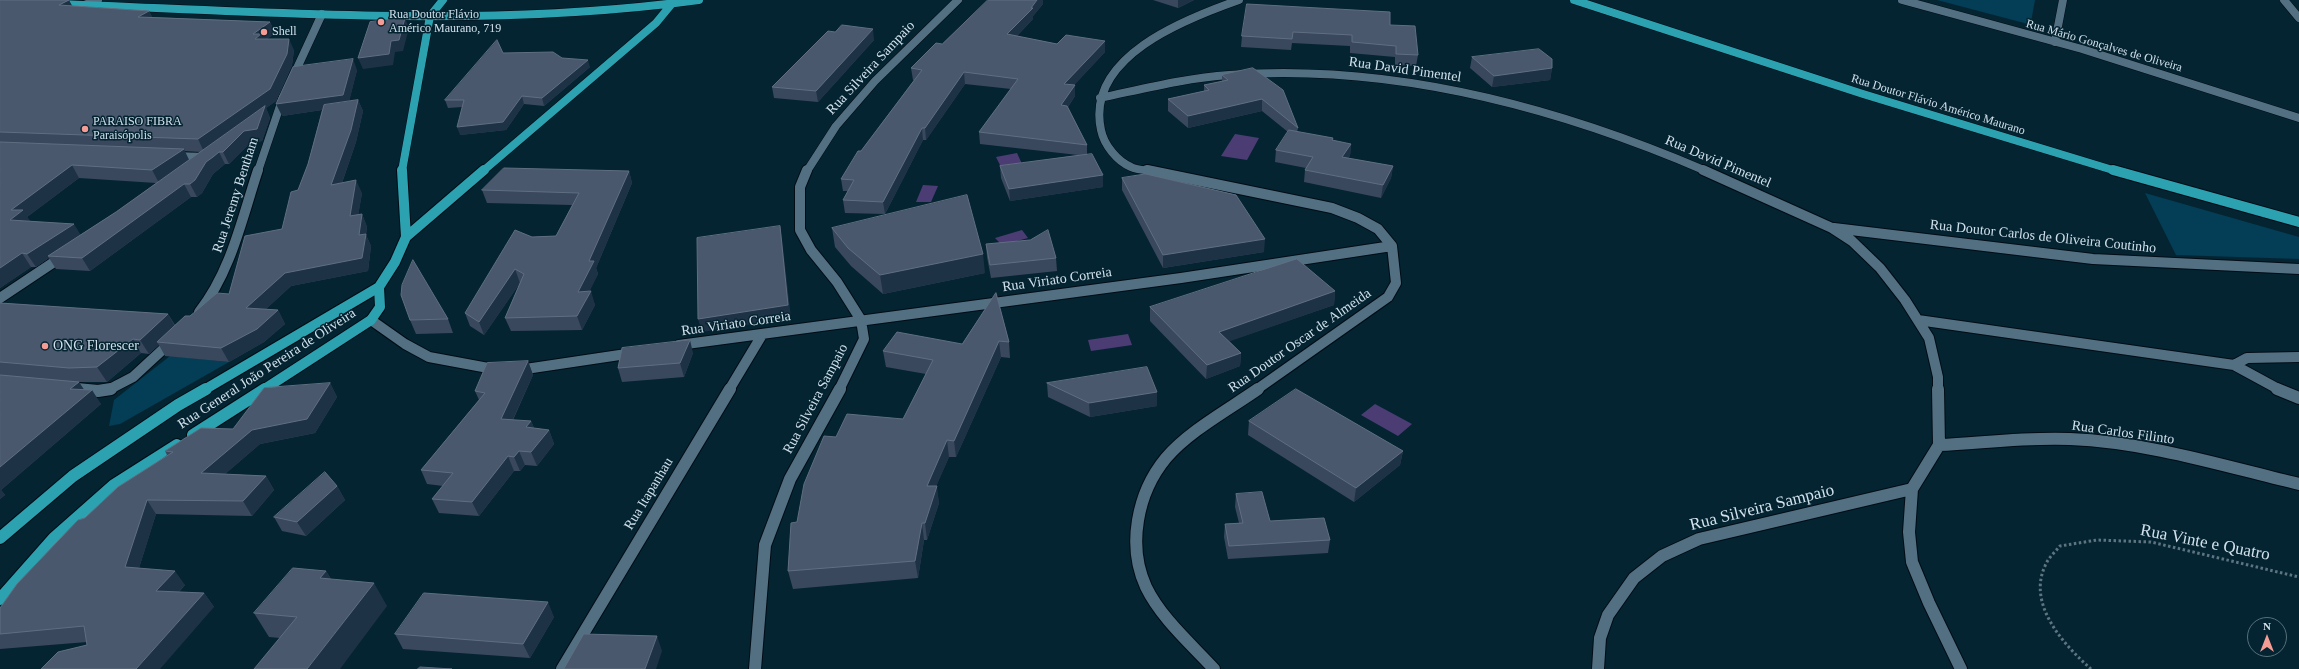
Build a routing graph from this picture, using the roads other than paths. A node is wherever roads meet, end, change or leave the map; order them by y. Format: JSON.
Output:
{"nodes":[{"id":1,"x":98,"y":0,"type":"edge"},
{"id":2,"x":106,"y":0,"type":"edge"},
{"id":3,"x":443,"y":0,"type":"edge"},
{"id":4,"x":699,"y":0,"type":"edge"},
{"id":5,"x":958,"y":0,"type":"edge"},
{"id":6,"x":1239,"y":0,"type":"edge"},
{"id":7,"x":1574,"y":0,"type":"edge"},
{"id":8,"x":1902,"y":0,"type":"edge"},
{"id":9,"x":2063,"y":0,"type":"edge"},
{"id":10,"x":2284,"y":0,"type":"edge"},
{"id":11,"x":674,"y":2,"type":"edge"},
{"id":12,"x":54,"y":4,"type":"edge"},
{"id":13,"x":136,"y":4,"type":"edge"},
{"id":14,"x":84,"y":5,"type":"junction"},
{"id":15,"x":322,"y":14,"type":"junction"},
{"id":16,"x":430,"y":16,"type":"junction"},
{"id":17,"x":2299,"y":18,"type":"edge"},
{"id":18,"x":2055,"y":42,"type":"junction"},
{"id":19,"x":1100,"y":98,"type":"junction"},
{"id":20,"x":280,"y":104,"type":"junction"},
{"id":21,"x":268,"y":113,"type":"dead end"},
{"id":22,"x":2299,"y":118,"type":"edge"},
{"id":23,"x":168,"y":156,"type":"edge"},
{"id":24,"x":194,"y":166,"type":"edge"},
{"id":25,"x":2299,"y":222,"type":"edge"},
{"id":26,"x":1832,"y":228,"type":"junction"},
{"id":27,"x":406,"y":237,"type":"junction"},
{"id":28,"x":1392,"y":246,"type":"junction"},
{"id":29,"x":73,"y":250,"type":"edge"},
{"id":30,"x":2299,"y":269,"type":"edge"},
{"id":31,"x":379,"y":287,"type":"junction"},
{"id":32,"x":0,"y":298,"type":"edge"},
{"id":33,"x":193,"y":320,"type":"edge"},
{"id":34,"x":371,"y":320,"type":"junction"},
{"id":35,"x":861,"y":320,"type":"junction"},
{"id":36,"x":1918,"y":320,"type":"junction"},
{"id":37,"x":178,"y":335,"type":"edge"},
{"id":38,"x":762,"y":335,"type":"junction"},
{"id":39,"x":671,"y":346,"type":"edge"},
{"id":40,"x":642,"y":351,"type":"edge"},
{"id":41,"x":2299,"y":357,"type":"edge"},
{"id":42,"x":2234,"y":365,"type":"junction"},
{"id":43,"x":56,"y":387,"type":"edge"},
{"id":44,"x":2299,"y":398,"type":"edge"},
{"id":45,"x":1939,"y":446,"type":"junction"},
{"id":46,"x":2299,"y":484,"type":"edge"},
{"id":47,"x":1912,"y":488,"type":"junction"},
{"id":48,"x":0,"y":538,"type":"edge"},
{"id":49,"x":0,"y":599,"type":"edge"},
{"id":50,"x":562,"y":669,"type":"edge"},
{"id":51,"x":755,"y":669,"type":"edge"},
{"id":52,"x":1214,"y":669,"type":"edge"},
{"id":53,"x":1598,"y":669,"type":"edge"},
{"id":54,"x":1961,"y":669,"type":"edge"}],
"edges":[{"from":1,"to":14,"type":"street"},
{"from":2,"to":14,"type":"main road"},
{"from":3,"to":16,"type":"main road"},
{"from":4,"to":11,"type":"main road"},
{"from":5,"to":35,"type":"street","name":"Rua Silveira Sampaio"},
{"from":6,"to":19,"type":"street"},
{"from":7,"to":25,"type":"main road","name":"Rua Doutor Flávio Américo Maurano"},
{"from":8,"to":18,"type":"street","name":"Rua Mário Gonçalves de Oliveira"},
{"from":9,"to":18,"type":"street"},
{"from":10,"to":17,"type":"street"},
{"from":11,"to":16,"type":"main road"},
{"from":11,"to":27,"type":"main road"},
{"from":12,"to":14,"type":"main road"},
{"from":13,"to":14,"type":"main road"},
{"from":13,"to":15,"type":"main road"},
{"from":15,"to":16,"type":"main road"},
{"from":15,"to":20,"type":"street","name":"Rua Jeremy Bentham"},
{"from":16,"to":27,"type":"main road"},
{"from":18,"to":22,"type":"street","name":"Rua Mário Gonçalves de Oliveira"},
{"from":19,"to":26,"type":"street","name":"Rua David Pimentel"},
{"from":19,"to":28,"type":"street"},
{"from":20,"to":21,"type":"street"},
{"from":20,"to":33,"type":"street","name":"Rua Jeremy Bentham"},
{"from":23,"to":24,"type":"street"},
{"from":26,"to":30,"type":"street","name":"Rua Doutor Carlos de Oliveira Coutinho"},
{"from":26,"to":36,"type":"street","name":"Rua David Pimentel"},
{"from":27,"to":31,"type":"main road"},
{"from":28,"to":35,"type":"street","name":"Rua Viriato Correia"},
{"from":28,"to":52,"type":"street","name":"Rua Doutor Oscar de Almeida"},
{"from":29,"to":32,"type":"street"},
{"from":31,"to":34,"type":"main road"},
{"from":31,"to":48,"type":"main road","name":"Rua General João Pereira de Oliveira"},
{"from":34,"to":40,"type":"street"},
{"from":34,"to":49,"type":"main road","name":"Rua General João Pereira de Oliveira"},
{"from":35,"to":38,"type":"street","name":"Rua Viriato Correia"},
{"from":35,"to":51,"type":"street","name":"Rua Silveira Sampaio"},
{"from":36,"to":42,"type":"street"},
{"from":36,"to":45,"type":"street","name":"Rua David Pimentel"},
{"from":37,"to":43,"type":"street"},
{"from":38,"to":39,"type":"street","name":"Rua Viriato Correia"},
{"from":38,"to":50,"type":"street","name":"Rua Itapanhau"},
{"from":41,"to":42,"type":"street"},
{"from":42,"to":44,"type":"street"},
{"from":45,"to":46,"type":"street","name":"Rua Carlos Filinto"},
{"from":45,"to":47,"type":"street"},
{"from":47,"to":53,"type":"street","name":"Rua Silveira Sampaio"},
{"from":47,"to":54,"type":"street"}]}
